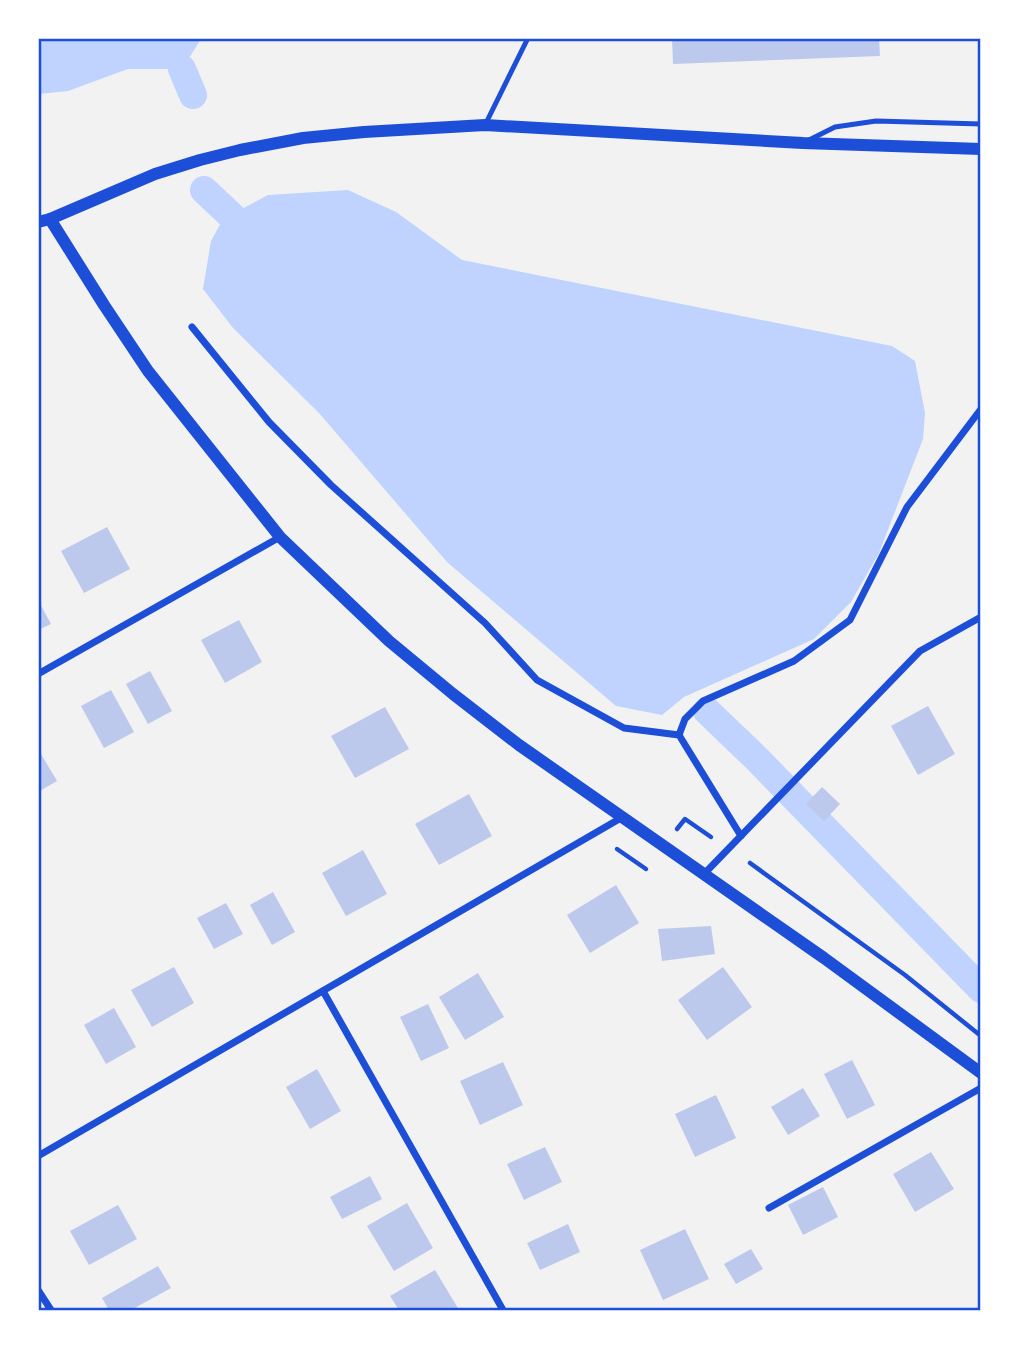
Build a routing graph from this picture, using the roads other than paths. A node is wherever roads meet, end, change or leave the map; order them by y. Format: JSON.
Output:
{"nodes":[{"id":1,"x":528,"y":38,"type":"edge"},
{"id":2,"x":981,"y":124,"type":"edge"},
{"id":3,"x":485,"y":125,"type":"junction"},
{"id":4,"x":803,"y":143,"type":"junction"},
{"id":5,"x":981,"y":149,"type":"edge"},
{"id":6,"x":44,"y":220,"type":"edge"},
{"id":7,"x":192,"y":327,"type":"dead end"},
{"id":8,"x":981,"y":409,"type":"edge"},
{"id":9,"x":280,"y":537,"type":"junction"},
{"id":10,"x":981,"y":617,"type":"edge"},
{"id":11,"x":38,"y":674,"type":"edge"},
{"id":12,"x":679,"y":735,"type":"junction"},
{"id":13,"x":621,"y":818,"type":"junction"},
{"id":14,"x":741,"y":836,"type":"junction"},
{"id":15,"x":705,"y":874,"type":"junction"},
{"id":16,"x":323,"y":991,"type":"junction"},
{"id":17,"x":981,"y":1073,"type":"edge"},
{"id":18,"x":981,"y":1088,"type":"edge"},
{"id":19,"x":38,"y":1156,"type":"edge"},
{"id":20,"x":769,"y":1208,"type":"dead end"},
{"id":21,"x":38,"y":1290,"type":"edge"},
{"id":22,"x":51,"y":1311,"type":"edge"},
{"id":23,"x":503,"y":1311,"type":"edge"}],
"edges":[{"from":1,"to":3,"type":"lane"},
{"from":2,"to":4,"type":"lane"},
{"from":3,"to":4,"type":"street"},
{"from":3,"to":6,"type":"street"},
{"from":4,"to":5,"type":"street"},
{"from":6,"to":9,"type":"street"},
{"from":7,"to":12,"type":"street"},
{"from":8,"to":12,"type":"street"},
{"from":9,"to":11,"type":"street"},
{"from":9,"to":13,"type":"street"},
{"from":10,"to":14,"type":"street"},
{"from":12,"to":14,"type":"street"},
{"from":13,"to":15,"type":"street"},
{"from":13,"to":16,"type":"street"},
{"from":14,"to":15,"type":"street"},
{"from":15,"to":17,"type":"street"},
{"from":16,"to":19,"type":"street"},
{"from":16,"to":23,"type":"street"},
{"from":18,"to":20,"type":"street"},
{"from":21,"to":22,"type":"street"}]}
